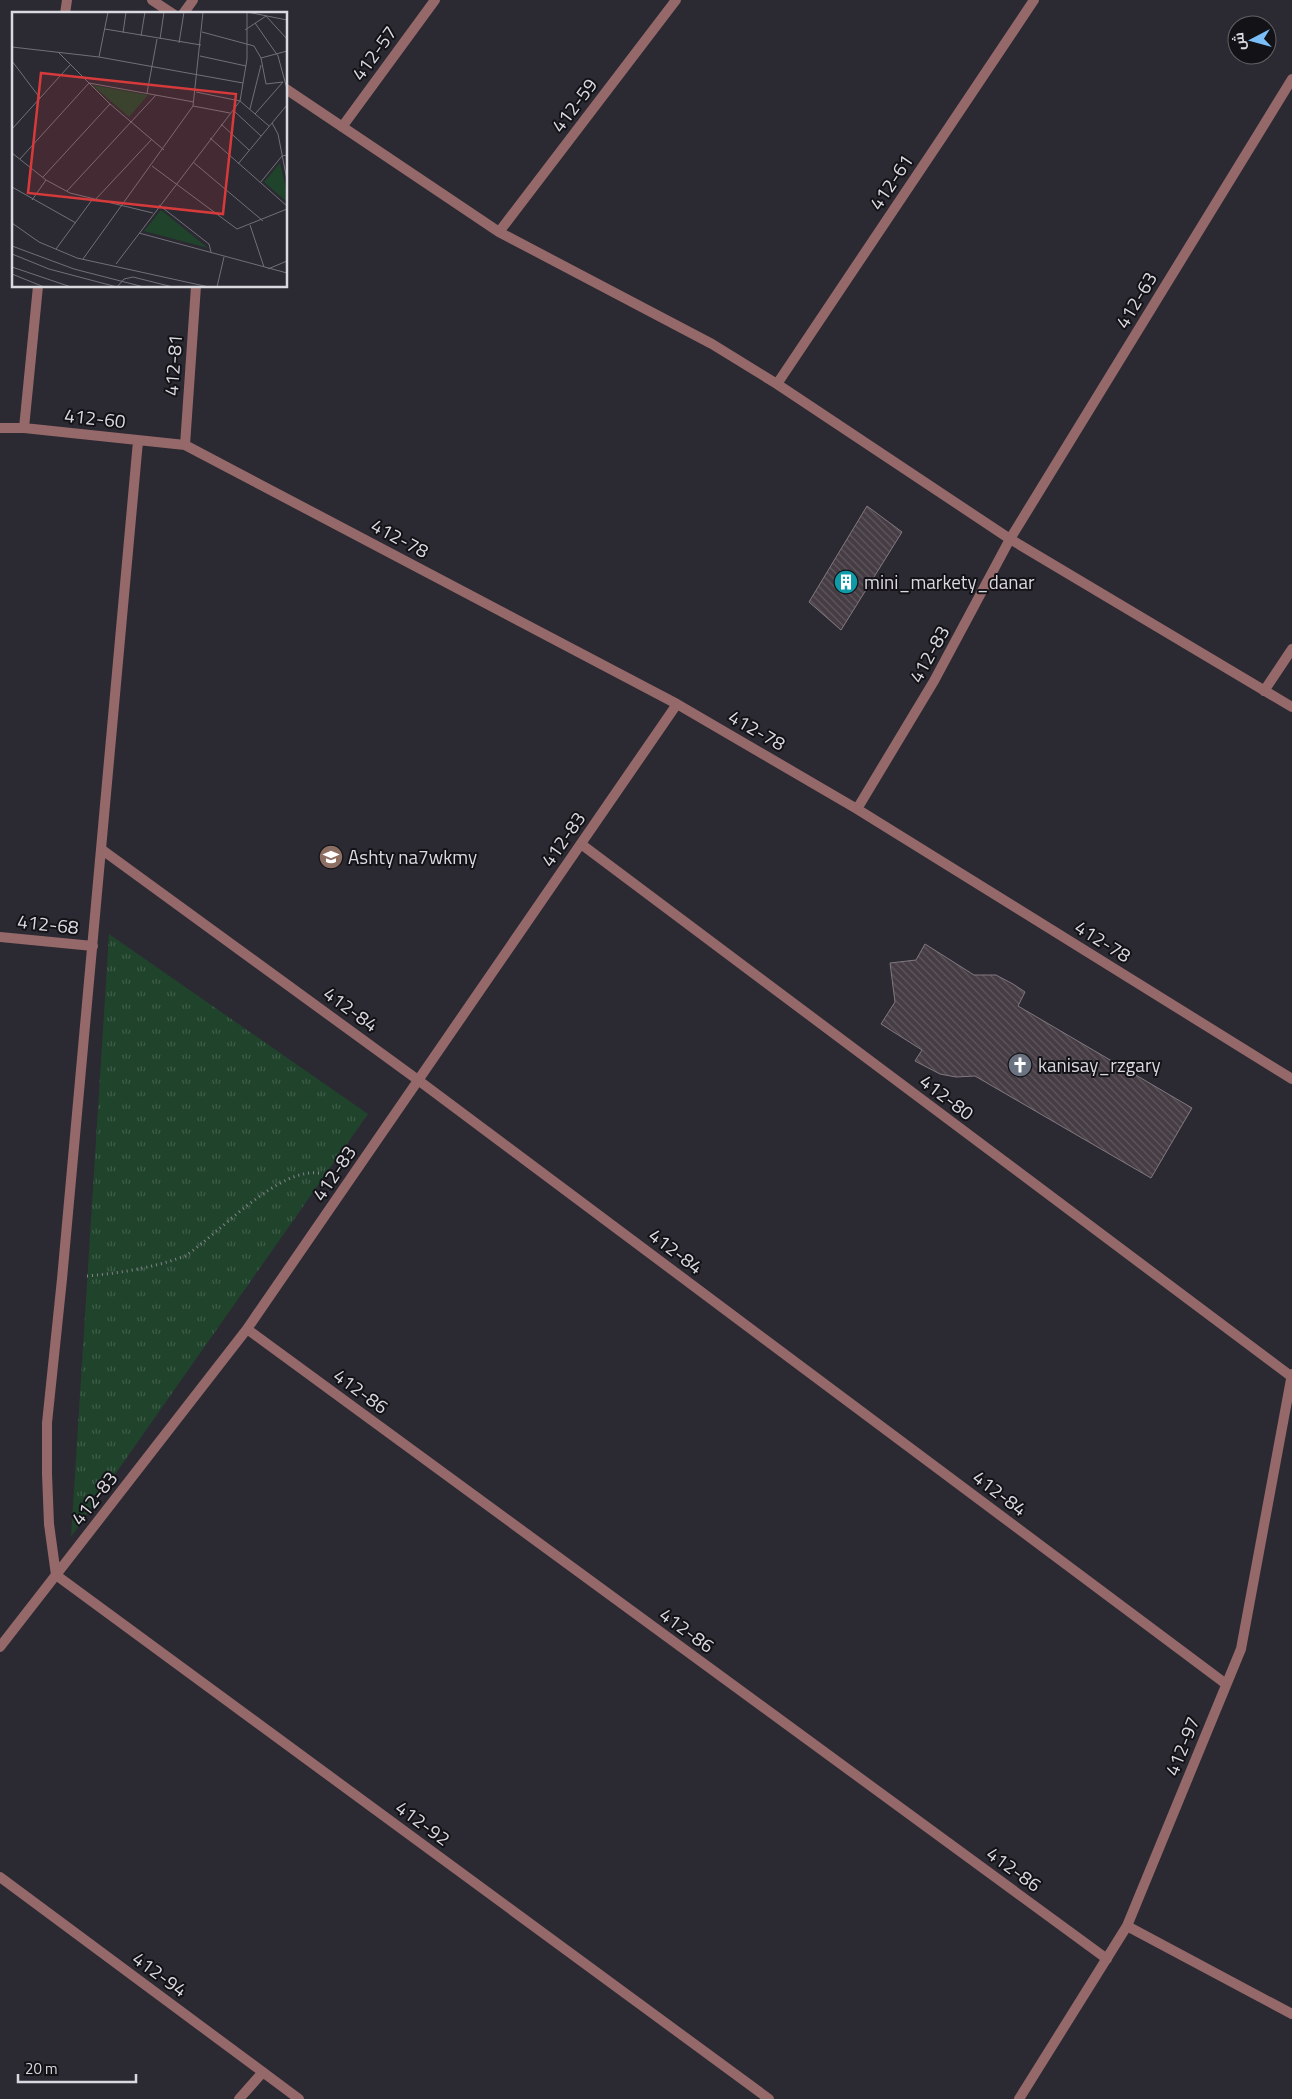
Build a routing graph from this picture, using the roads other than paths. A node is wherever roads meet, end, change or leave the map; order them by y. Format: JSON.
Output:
{"nodes":[{"id":1,"x":152,"y":0,"type":"edge"},
{"id":2,"x":193,"y":0,"type":"edge"},
{"id":3,"x":435,"y":0,"type":"edge"},
{"id":4,"x":676,"y":0,"type":"edge"},
{"id":5,"x":1034,"y":0,"type":"edge"},
{"id":6,"x":170,"y":12,"type":"edge"},
{"id":7,"x":184,"y":12,"type":"edge"},
{"id":8,"x":1292,"y":79,"type":"edge"},
{"id":9,"x":288,"y":90,"type":"edge"},
{"id":10,"x":342,"y":127,"type":"junction"},
{"id":11,"x":499,"y":232,"type":"junction"},
{"id":12,"x":38,"y":288,"type":"edge"},
{"id":13,"x":196,"y":288,"type":"edge"},
{"id":14,"x":777,"y":384,"type":"junction"},
{"id":15,"x":0,"y":428,"type":"edge"},
{"id":16,"x":24,"y":428,"type":"junction"},
{"id":17,"x":138,"y":441,"type":"junction"},
{"id":18,"x":185,"y":445,"type":"junction"},
{"id":19,"x":1010,"y":539,"type":"junction"},
{"id":20,"x":1292,"y":649,"type":"edge"},
{"id":21,"x":1264,"y":691,"type":"junction"},
{"id":22,"x":677,"y":704,"type":"junction"},
{"id":23,"x":1292,"y":708,"type":"edge"},
{"id":24,"x":857,"y":809,"type":"junction"},
{"id":25,"x":581,"y":844,"type":"junction"},
{"id":26,"x":101,"y":849,"type":"junction"},
{"id":27,"x":0,"y":937,"type":"edge"},
{"id":28,"x":92,"y":946,"type":"junction"},
{"id":29,"x":418,"y":1080,"type":"junction"},
{"id":30,"x":1292,"y":1080,"type":"edge"},
{"id":31,"x":247,"y":1329,"type":"junction"},
{"id":32,"x":1292,"y":1376,"type":"edge"},
{"id":33,"x":1289,"y":1413,"type":"edge"},
{"id":34,"x":56,"y":1575,"type":"junction"},
{"id":35,"x":0,"y":1647,"type":"edge"},
{"id":36,"x":1226,"y":1684,"type":"junction"},
{"id":37,"x":0,"y":1877,"type":"edge"},
{"id":38,"x":1127,"y":1926,"type":"junction"},
{"id":39,"x":1107,"y":1959,"type":"junction"},
{"id":40,"x":1292,"y":2014,"type":"edge"},
{"id":41,"x":263,"y":2072,"type":"junction"},
{"id":42,"x":239,"y":2099,"type":"edge"},
{"id":43,"x":299,"y":2099,"type":"edge"},
{"id":44,"x":769,"y":2099,"type":"edge"},
{"id":45,"x":1019,"y":2099,"type":"edge"}],
"edges":[{"from":1,"to":6,"type":"street"},
{"from":2,"to":7,"type":"street"},
{"from":3,"to":10,"type":"street","name":"412-57"},
{"from":4,"to":11,"type":"street","name":"412-59"},
{"from":5,"to":14,"type":"street","name":"412-61"},
{"from":8,"to":19,"type":"street","name":"412-63"},
{"from":9,"to":10,"type":"street"},
{"from":10,"to":11,"type":"street"},
{"from":11,"to":14,"type":"street"},
{"from":12,"to":16,"type":"street"},
{"from":13,"to":18,"type":"street","name":"412-81"},
{"from":14,"to":19,"type":"street"},
{"from":15,"to":16,"type":"street","name":"412-60"},
{"from":16,"to":17,"type":"street","name":"412-60"},
{"from":17,"to":18,"type":"street","name":"412-60"},
{"from":17,"to":26,"type":"street"},
{"from":18,"to":22,"type":"street","name":"412-78"},
{"from":19,"to":21,"type":"street"},
{"from":19,"to":24,"type":"street","name":"412-83"},
{"from":20,"to":21,"type":"street"},
{"from":21,"to":23,"type":"street"},
{"from":22,"to":24,"type":"street","name":"412-78"},
{"from":22,"to":25,"type":"street","name":"412-83"},
{"from":24,"to":30,"type":"street","name":"412-78"},
{"from":25,"to":29,"type":"street","name":"412-83"},
{"from":25,"to":32,"type":"street","name":"412-80"},
{"from":26,"to":28,"type":"street"},
{"from":26,"to":29,"type":"street","name":"412-84"},
{"from":27,"to":28,"type":"street","name":"412-68"},
{"from":28,"to":34,"type":"street"},
{"from":29,"to":31,"type":"street","name":"412-83"},
{"from":29,"to":36,"type":"street","name":"412-84"},
{"from":31,"to":34,"type":"street","name":"412-83"},
{"from":31,"to":39,"type":"street","name":"412-86"},
{"from":32,"to":33,"type":"street","name":"412-97"},
{"from":33,"to":36,"type":"street","name":"412-97"},
{"from":34,"to":35,"type":"street","name":"412-83"},
{"from":34,"to":44,"type":"street","name":"412-92"},
{"from":36,"to":38,"type":"street","name":"412-97"},
{"from":37,"to":41,"type":"street","name":"412-94"},
{"from":38,"to":39,"type":"street","name":"412-97"},
{"from":38,"to":40,"type":"street"},
{"from":39,"to":45,"type":"street","name":"412-97"},
{"from":41,"to":42,"type":"street"},
{"from":41,"to":43,"type":"street","name":"412-94"}]}
